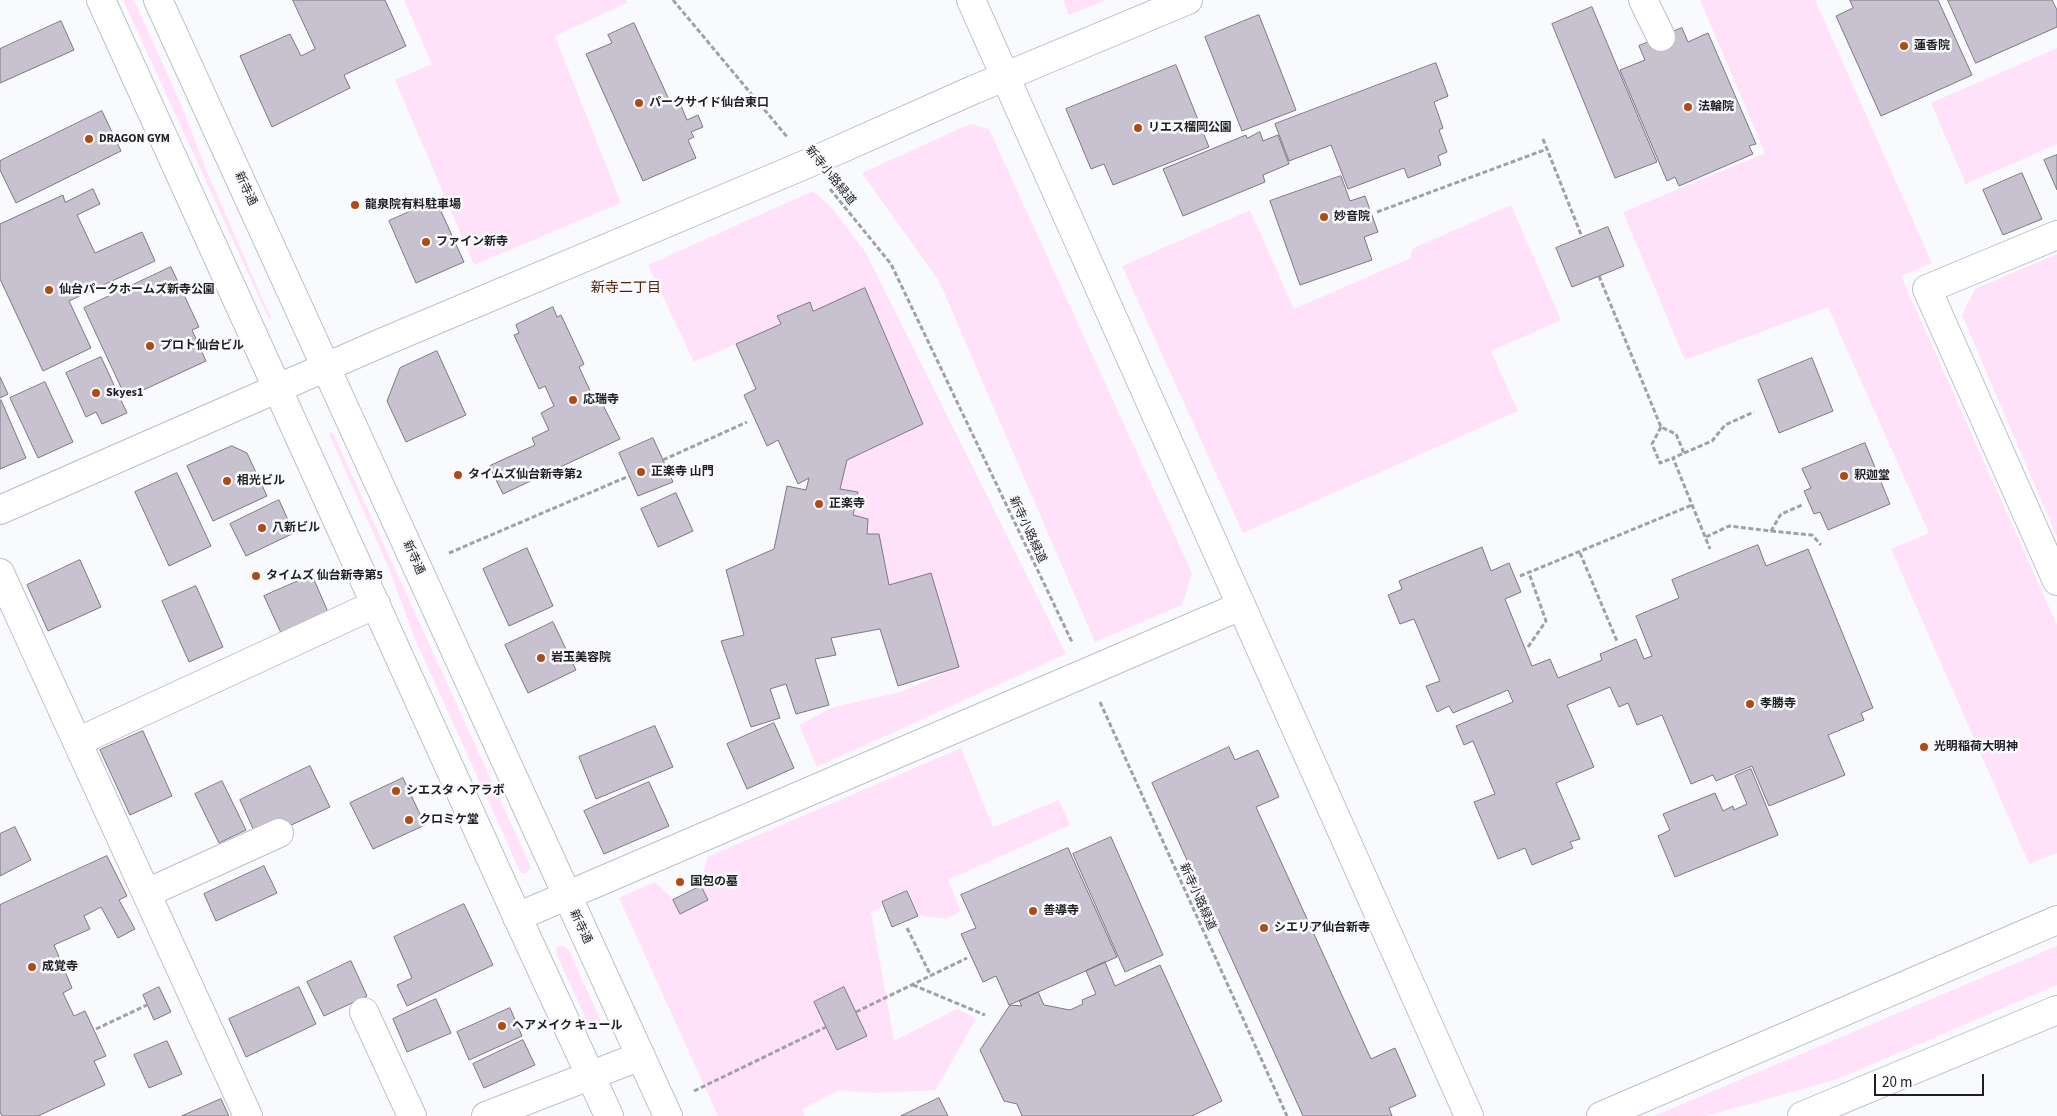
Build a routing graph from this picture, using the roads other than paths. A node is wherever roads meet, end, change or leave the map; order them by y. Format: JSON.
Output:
{"nodes":[{"id":1,"x":101,"y":0,"type":"edge"},
{"id":2,"x":158,"y":0,"type":"edge"},
{"id":3,"x":971,"y":0,"type":"edge"},
{"id":4,"x":1188,"y":0,"type":"edge"},
{"id":5,"x":1643,"y":0,"type":"edge"},
{"id":6,"x":1661,"y":37,"type":"dead end"},
{"id":7,"x":1005,"y":77,"type":"junction"},
{"id":8,"x":2057,"y":235,"type":"edge"},
{"id":9,"x":327,"y":367,"type":"junction"},
{"id":10,"x":279,"y":388,"type":"junction"},
{"id":11,"x":0,"y":510,"type":"edge"},
{"id":12,"x":0,"y":573,"type":"edge"},
{"id":13,"x":2057,"y":581,"type":"edge"},
{"id":14,"x":376,"y":604,"type":"junction"},
{"id":15,"x":1241,"y":606,"type":"junction"},
{"id":16,"x":77,"y":742,"type":"junction"},
{"id":17,"x":279,"y":833,"type":"dead end"},
{"id":18,"x":147,"y":893,"type":"junction"},
{"id":19,"x":565,"y":895,"type":"junction"},
{"id":20,"x":516,"y":917,"type":"junction"},
{"id":21,"x":2057,"y":920,"type":"edge"},
{"id":22,"x":2057,"y":1010,"type":"edge"},
{"id":23,"x":364,"y":1012,"type":"dead end"},
{"id":24,"x":640,"y":1056,"type":"junction"},
{"id":25,"x":591,"y":1076,"type":"junction"},
{"id":26,"x":248,"y":1116,"type":"edge"},
{"id":27,"x":412,"y":1116,"type":"edge"},
{"id":28,"x":486,"y":1116,"type":"edge"},
{"id":29,"x":609,"y":1116,"type":"edge"},
{"id":30,"x":668,"y":1116,"type":"edge"},
{"id":31,"x":1469,"y":1116,"type":"edge"},
{"id":32,"x":1601,"y":1116,"type":"edge"},
{"id":33,"x":1802,"y":1116,"type":"edge"}],
"edges":[{"from":1,"to":10,"type":"street"},
{"from":2,"to":9,"type":"street","name":"新寺通"},
{"from":3,"to":7,"type":"street"},
{"from":4,"to":7,"type":"street"},
{"from":5,"to":6,"type":"street"},
{"from":7,"to":9,"type":"street"},
{"from":7,"to":15,"type":"street"},
{"from":8,"to":13,"type":"street"},
{"from":9,"to":10,"type":"street"},
{"from":9,"to":19,"type":"street","name":"新寺通"},
{"from":10,"to":11,"type":"street"},
{"from":10,"to":14,"type":"street"},
{"from":12,"to":16,"type":"street"},
{"from":14,"to":16,"type":"street"},
{"from":14,"to":20,"type":"street"},
{"from":15,"to":19,"type":"street"},
{"from":15,"to":31,"type":"street"},
{"from":16,"to":18,"type":"street"},
{"from":17,"to":18,"type":"street"},
{"from":18,"to":26,"type":"street"},
{"from":19,"to":20,"type":"street"},
{"from":19,"to":24,"type":"street","name":"新寺通"},
{"from":20,"to":25,"type":"street"},
{"from":21,"to":32,"type":"street"},
{"from":22,"to":33,"type":"street"},
{"from":23,"to":27,"type":"street"},
{"from":24,"to":25,"type":"street"},
{"from":24,"to":30,"type":"street","name":"新寺通"},
{"from":25,"to":28,"type":"street"},
{"from":25,"to":29,"type":"street"}]}
